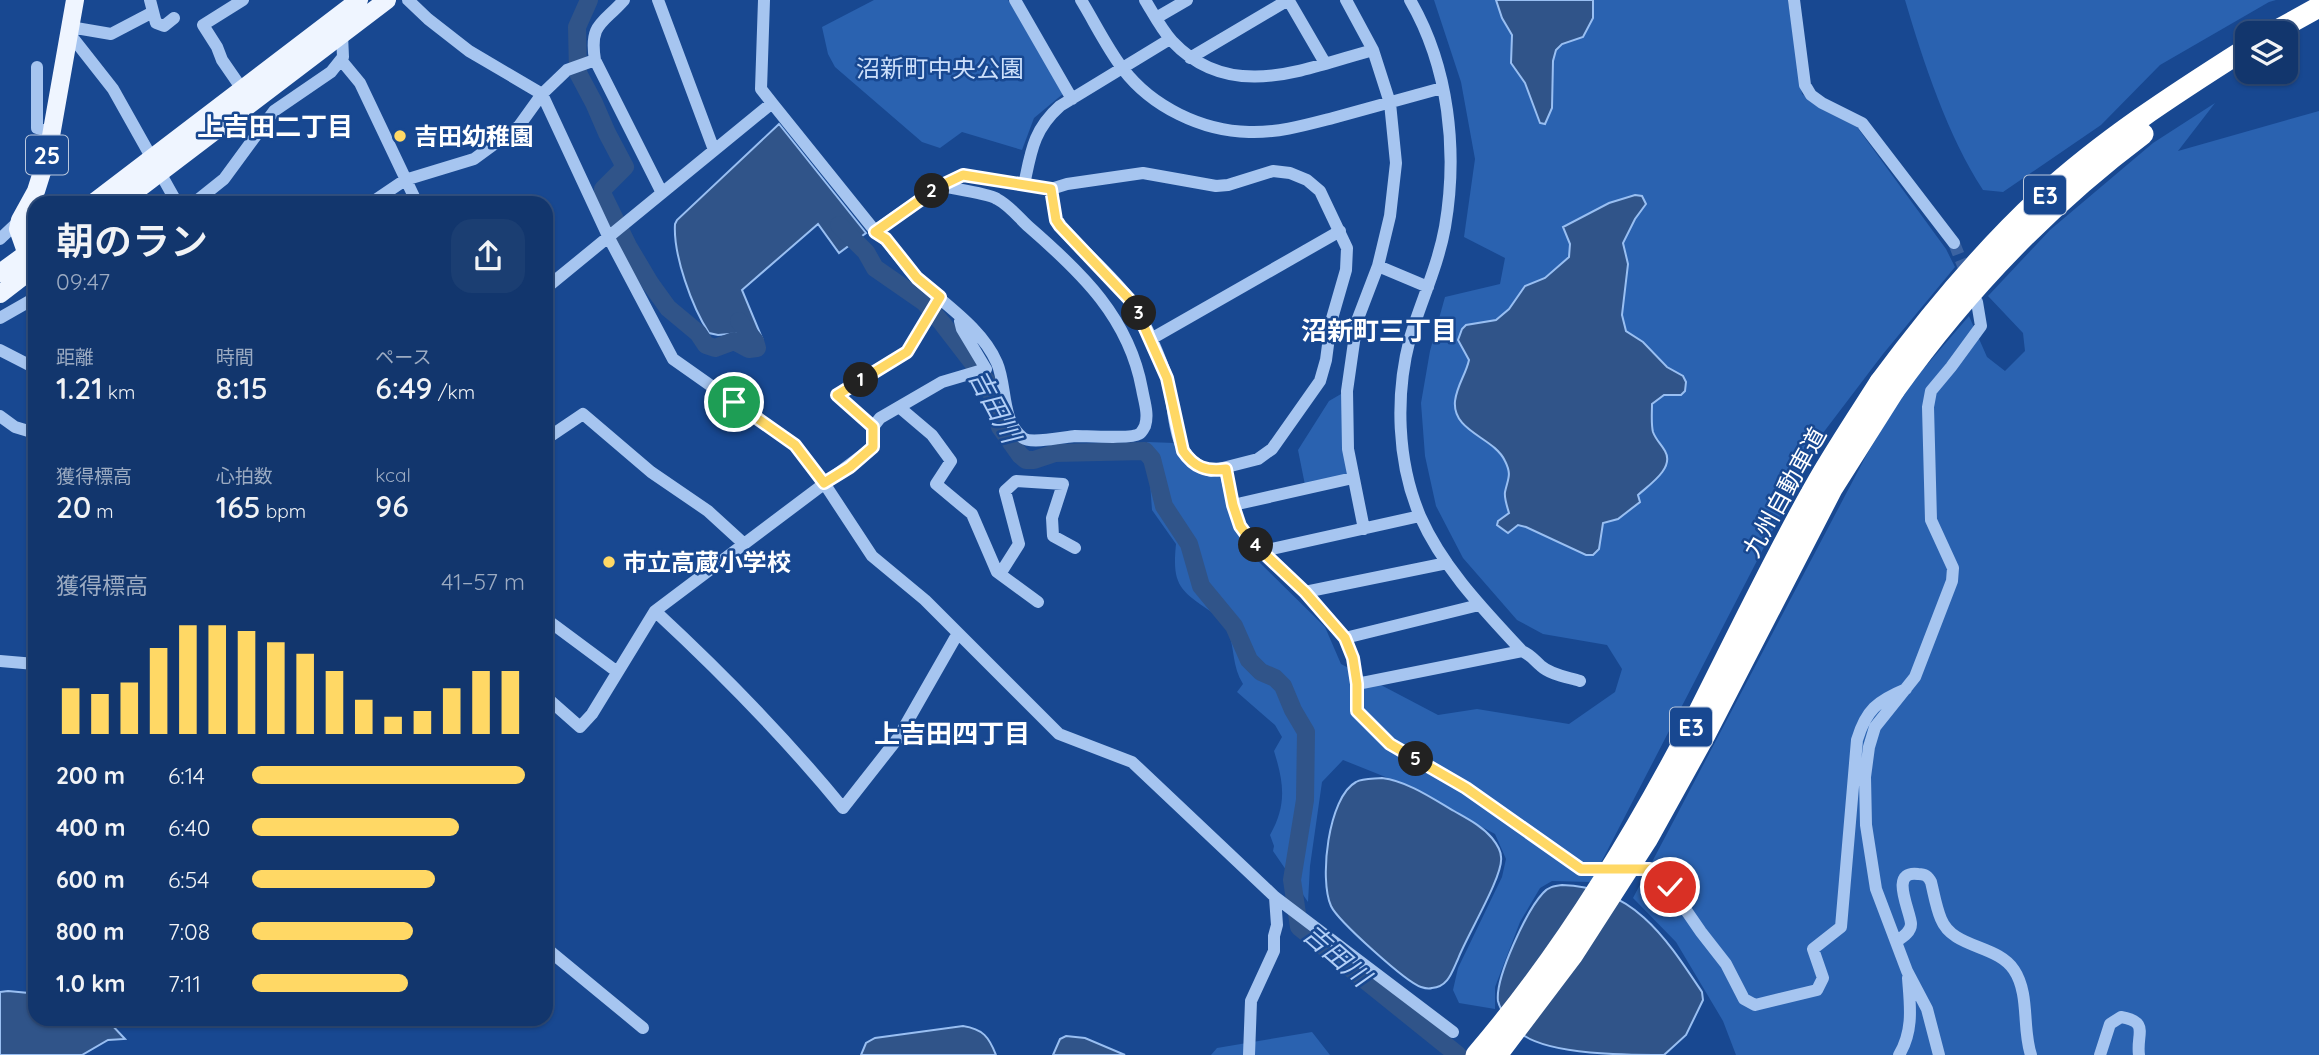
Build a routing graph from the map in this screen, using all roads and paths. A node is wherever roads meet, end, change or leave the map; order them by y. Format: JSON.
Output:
{"nodes":[{"id":1,"x":75,"y":0,"type":"edge"},
{"id":2,"x":243,"y":0,"type":"edge"},
{"id":3,"x":359,"y":0,"type":"edge"},
{"id":4,"x":387,"y":0,"type":"edge"},
{"id":5,"x":408,"y":0,"type":"edge"},
{"id":6,"x":624,"y":0,"type":"edge"},
{"id":7,"x":658,"y":0,"type":"edge"},
{"id":8,"x":764,"y":0,"type":"edge"},
{"id":9,"x":1015,"y":0,"type":"edge"},
{"id":10,"x":1081,"y":0,"type":"edge"},
{"id":11,"x":1145,"y":0,"type":"edge"},
{"id":12,"x":1187,"y":0,"type":"edge"},
{"id":13,"x":1289,"y":0,"type":"edge"},
{"id":14,"x":1346,"y":0,"type":"edge"},
{"id":15,"x":1410,"y":0,"type":"edge"},
{"id":16,"x":1794,"y":0,"type":"edge"},
{"id":17,"x":151,"y":6,"type":"edge"},
{"id":18,"x":2319,"y":7,"type":"edge"},
{"id":19,"x":174,"y":18,"type":"dead end"},
{"id":20,"x":1156,"y":18,"type":"junction"},
{"id":21,"x":2294,"y":21,"type":"edge"},
{"id":22,"x":2319,"y":24,"type":"edge"},
{"id":23,"x":70,"y":30,"type":"junction"},
{"id":24,"x":342,"y":35,"type":"junction"},
{"id":25,"x":2298,"y":35,"type":"edge"},
{"id":26,"x":1170,"y":39,"type":"junction"},
{"id":27,"x":1373,"y":50,"type":"junction"},
{"id":28,"x":2235,"y":56,"type":"edge"},
{"id":29,"x":1190,"y":58,"type":"junction"},
{"id":30,"x":341,"y":60,"type":"junction"},
{"id":31,"x":595,"y":60,"type":"junction"},
{"id":32,"x":1325,"y":63,"type":"junction"},
{"id":33,"x":37,"y":67,"type":"dead end"},
{"id":34,"x":1123,"y":69,"type":"junction"},
{"id":35,"x":2235,"y":72,"type":"edge"},
{"id":36,"x":1442,"y":88,"type":"junction"},
{"id":37,"x":242,"y":89,"type":"junction"},
{"id":38,"x":542,"y":94,"type":"junction"},
{"id":39,"x":1072,"y":99,"type":"junction"},
{"id":40,"x":772,"y":103,"type":"junction"},
{"id":41,"x":1390,"y":103,"type":"junction"},
{"id":42,"x":52,"y":132,"type":"junction"},
{"id":43,"x":715,"y":150,"type":"junction"},
{"id":44,"x":155,"y":166,"type":"junction"},
{"id":45,"x":405,"y":180,"type":"junction"},
{"id":46,"x":940,"y":186,"type":"junction"},
{"id":47,"x":1024,"y":186,"type":"junction"},
{"id":48,"x":1051,"y":189,"type":"junction"},
{"id":49,"x":662,"y":193,"type":"junction"},
{"id":50,"x":33,"y":196,"type":"edge"},
{"id":51,"x":105,"y":196,"type":"edge"},
{"id":52,"x":127,"y":196,"type":"edge"},
{"id":53,"x":173,"y":196,"type":"edge"},
{"id":54,"x":203,"y":196,"type":"edge"},
{"id":55,"x":381,"y":196,"type":"edge"},
{"id":56,"x":413,"y":196,"type":"edge"},
{"id":57,"x":28,"y":206,"type":"edge"},
{"id":58,"x":20,"y":220,"type":"junction"},
{"id":59,"x":1340,"y":231,"type":"junction"},
{"id":60,"x":875,"y":232,"type":"junction"},
{"id":61,"x":608,"y":236,"type":"junction"},
{"id":62,"x":0,"y":239,"type":"edge"},
{"id":63,"x":1954,"y":243,"type":"tunnel mouth"},
{"id":64,"x":28,"y":252,"type":"edge"},
{"id":65,"x":28,"y":261,"type":"edge"},
{"id":66,"x":28,"y":263,"type":"edge"},
{"id":67,"x":1378,"y":266,"type":"junction"},
{"id":68,"x":0,"y":273,"type":"edge"},
{"id":69,"x":553,"y":282,"type":"edge"},
{"id":70,"x":1429,"y":287,"type":"junction"},
{"id":71,"x":0,"y":294,"type":"edge"},
{"id":72,"x":940,"y":297,"type":"junction"},
{"id":73,"x":28,"y":302,"type":"edge"},
{"id":74,"x":1977,"y":302,"type":"dead end"},
{"id":75,"x":958,"y":315,"type":"junction"},
{"id":76,"x":0,"y":318,"type":"edge"},
{"id":77,"x":1152,"y":340,"type":"junction"},
{"id":78,"x":0,"y":350,"type":"edge"},
{"id":79,"x":28,"y":364,"type":"edge"},
{"id":80,"x":1887,"y":387,"type":"junction"},
{"id":81,"x":899,"y":407,"type":"junction"},
{"id":82,"x":0,"y":416,"type":"edge"},
{"id":83,"x":873,"y":427,"type":"junction"},
{"id":84,"x":28,"y":431,"type":"edge"},
{"id":85,"x":553,"y":433,"type":"edge"},
{"id":86,"x":1226,"y":469,"type":"junction"},
{"id":87,"x":1353,"y":478,"type":"junction"},
{"id":88,"x":824,"y":483,"type":"junction"},
{"id":89,"x":1233,"y":505,"type":"junction"},
{"id":90,"x":1420,"y":516,"type":"junction"},
{"id":91,"x":1364,"y":529,"type":"junction"},
{"id":92,"x":743,"y":543,"type":"junction"},
{"id":93,"x":1075,"y":548,"type":"dead end"},
{"id":94,"x":1263,"y":551,"type":"junction"},
{"id":95,"x":1447,"y":563,"type":"junction"},
{"id":96,"x":1000,"y":574,"type":"junction"},
{"id":97,"x":1305,"y":592,"type":"junction"},
{"id":98,"x":1038,"y":602,"type":"dead end"},
{"id":99,"x":1479,"y":605,"type":"junction"},
{"id":100,"x":655,"y":611,"type":"junction"},
{"id":101,"x":553,"y":624,"type":"edge"},
{"id":102,"x":958,"y":633,"type":"junction"},
{"id":103,"x":1345,"y":638,"type":"junction"},
{"id":104,"x":1522,"y":651,"type":"junction"},
{"id":105,"x":0,"y":662,"type":"edge"},
{"id":106,"x":28,"y":664,"type":"edge"},
{"id":107,"x":617,"y":671,"type":"junction"},
{"id":108,"x":1580,"y":681,"type":"dead end"},
{"id":109,"x":1357,"y":684,"type":"junction"},
{"id":110,"x":1906,"y":690,"type":"junction"},
{"id":111,"x":553,"y":702,"type":"edge"},
{"id":112,"x":1275,"y":897,"type":"junction"},
{"id":113,"x":1897,"y":941,"type":"junction"},
{"id":114,"x":553,"y":954,"type":"edge"},
{"id":115,"x":1908,"y":971,"type":"junction"},
{"id":116,"x":643,"y":1028,"type":"dead end"},
{"id":117,"x":1453,"y":1032,"type":"dead end"},
{"id":118,"x":1249,"y":1055,"type":"edge"},
{"id":119,"x":1476,"y":1055,"type":"edge"},
{"id":120,"x":1497,"y":1055,"type":"edge"},
{"id":121,"x":1899,"y":1055,"type":"edge"},
{"id":122,"x":1939,"y":1055,"type":"edge"},
{"id":123,"x":2031,"y":1055,"type":"edge"},
{"id":124,"x":2100,"y":1055,"type":"edge"},
{"id":125,"x":2139,"y":1055,"type":"edge"}],
"edges":[{"from":1,"to":23,"type":"main road","number":"25"},
{"from":2,"to":37,"type":"street"},
{"from":3,"to":37,"type":"main road"},
{"from":4,"to":24,"type":"main road"},
{"from":5,"to":38,"type":"street"},
{"from":6,"to":31,"type":"street"},
{"from":7,"to":43,"type":"street"},
{"from":8,"to":40,"type":"street"},
{"from":9,"to":39,"type":"street"},
{"from":10,"to":34,"type":"street"},
{"from":11,"to":20,"type":"street"},
{"from":12,"to":20,"type":"street"},
{"from":13,"to":29,"type":"street"},
{"from":13,"to":32,"type":"street"},
{"from":14,"to":27,"type":"street"},
{"from":15,"to":36,"type":"street"},
{"from":16,"to":63,"type":"street"},
{"from":17,"to":19,"type":"street"},
{"from":17,"to":23,"type":"street"},
{"from":18,"to":21,"type":"highway"},
{"from":20,"to":26,"type":"street"},
{"from":22,"to":25,"type":"highway"},
{"from":23,"to":42,"type":"main road","number":"25"},
{"from":23,"to":44,"type":"street"},
{"from":24,"to":30,"type":"street"},
{"from":24,"to":44,"type":"main road"},
{"from":26,"to":29,"type":"street"},
{"from":26,"to":34,"type":"street"},
{"from":27,"to":32,"type":"street"},
{"from":27,"to":41,"type":"street"},
{"from":28,"to":80,"type":"highway","name":"九州自動車道","number":"E3"},
{"from":29,"to":32,"type":"street"},
{"from":30,"to":45,"type":"street"},
{"from":30,"to":54,"type":"street"},
{"from":31,"to":38,"type":"street"},
{"from":31,"to":49,"type":"street"},
{"from":33,"to":42,"type":"street"},
{"from":34,"to":39,"type":"street"},
{"from":34,"to":41,"type":"street"},
{"from":35,"to":80,"type":"highway","name":"九州自動車道","number":"E3"},
{"from":36,"to":41,"type":"street"},
{"from":36,"to":70,"type":"street"},
{"from":37,"to":44,"type":"main road"},
{"from":38,"to":45,"type":"street"},
{"from":38,"to":61,"type":"street"},
{"from":39,"to":47,"type":"street"},
{"from":40,"to":43,"type":"street"},
{"from":40,"to":60,"type":"street"},
{"from":41,"to":67,"type":"street"},
{"from":42,"to":50,"type":"main road","number":"25"},
{"from":43,"to":49,"type":"street"},
{"from":44,"to":51,"type":"main road"},
{"from":44,"to":52,"type":"main road"},
{"from":44,"to":53,"type":"street"},
{"from":45,"to":55,"type":"street"},
{"from":45,"to":56,"type":"street"},
{"from":46,"to":47,"type":"street"},
{"from":46,"to":60,"type":"street"},
{"from":46,"to":75,"type":"street"},
{"from":47,"to":48,"type":"street"},
{"from":48,"to":59,"type":"street"},
{"from":48,"to":77,"type":"street"},
{"from":49,"to":61,"type":"street"},
{"from":57,"to":58,"type":"main road","number":"25"},
{"from":58,"to":62,"type":"street"},
{"from":58,"to":64,"type":"main road"},
{"from":59,"to":77,"type":"street"},
{"from":59,"to":86,"type":"street"},
{"from":60,"to":72,"type":"street"},
{"from":61,"to":69,"type":"street"},
{"from":61,"to":88,"type":"street"},
{"from":65,"to":68,"type":"main road"},
{"from":66,"to":71,"type":"main road"},
{"from":67,"to":70,"type":"street"},
{"from":67,"to":87,"type":"street"},
{"from":70,"to":90,"type":"street"},
{"from":72,"to":75,"type":"street"},
{"from":72,"to":83,"type":"street"},
{"from":73,"to":76,"type":"street"},
{"from":74,"to":110,"type":"street"},
{"from":75,"to":81,"type":"street"},
{"from":77,"to":86,"type":"street"},
{"from":78,"to":79,"type":"street"},
{"from":80,"to":119,"type":"highway","name":"九州自動車道","number":"E3","bridge":true},
{"from":80,"to":120,"type":"highway","name":"九州自動車道","number":"E3","bridge":true},
{"from":81,"to":83,"type":"street"},
{"from":81,"to":96,"type":"street"},
{"from":82,"to":84,"type":"street"},
{"from":83,"to":88,"type":"street"},
{"from":85,"to":92,"type":"street"},
{"from":86,"to":89,"type":"street"},
{"from":87,"to":89,"type":"street"},
{"from":87,"to":91,"type":"street"},
{"from":88,"to":92,"type":"street"},
{"from":88,"to":102,"type":"street"},
{"from":89,"to":94,"type":"street"},
{"from":90,"to":91,"type":"street"},
{"from":90,"to":95,"type":"street"},
{"from":91,"to":94,"type":"street"},
{"from":92,"to":100,"type":"street"},
{"from":93,"to":96,"type":"street"},
{"from":94,"to":97,"type":"street"},
{"from":95,"to":97,"type":"street"},
{"from":95,"to":99,"type":"street"},
{"from":96,"to":98,"type":"street"},
{"from":97,"to":103,"type":"street"},
{"from":99,"to":103,"type":"street"},
{"from":99,"to":104,"type":"street"},
{"from":100,"to":102,"type":"street"},
{"from":100,"to":107,"type":"street"},
{"from":101,"to":107,"type":"street"},
{"from":102,"to":112,"type":"street"},
{"from":103,"to":109,"type":"street"},
{"from":104,"to":108,"type":"street"},
{"from":104,"to":109,"type":"street"},
{"from":105,"to":106,"type":"street"},
{"from":107,"to":111,"type":"street"},
{"from":109,"to":110,"type":"street"},
{"from":110,"to":113,"type":"street"},
{"from":112,"to":117,"type":"street"},
{"from":112,"to":118,"type":"street"},
{"from":113,"to":115,"type":"street"},
{"from":113,"to":123,"type":"street"},
{"from":114,"to":116,"type":"street"},
{"from":115,"to":121,"type":"street"},
{"from":115,"to":122,"type":"street"},
{"from":124,"to":125,"type":"street"}]}
